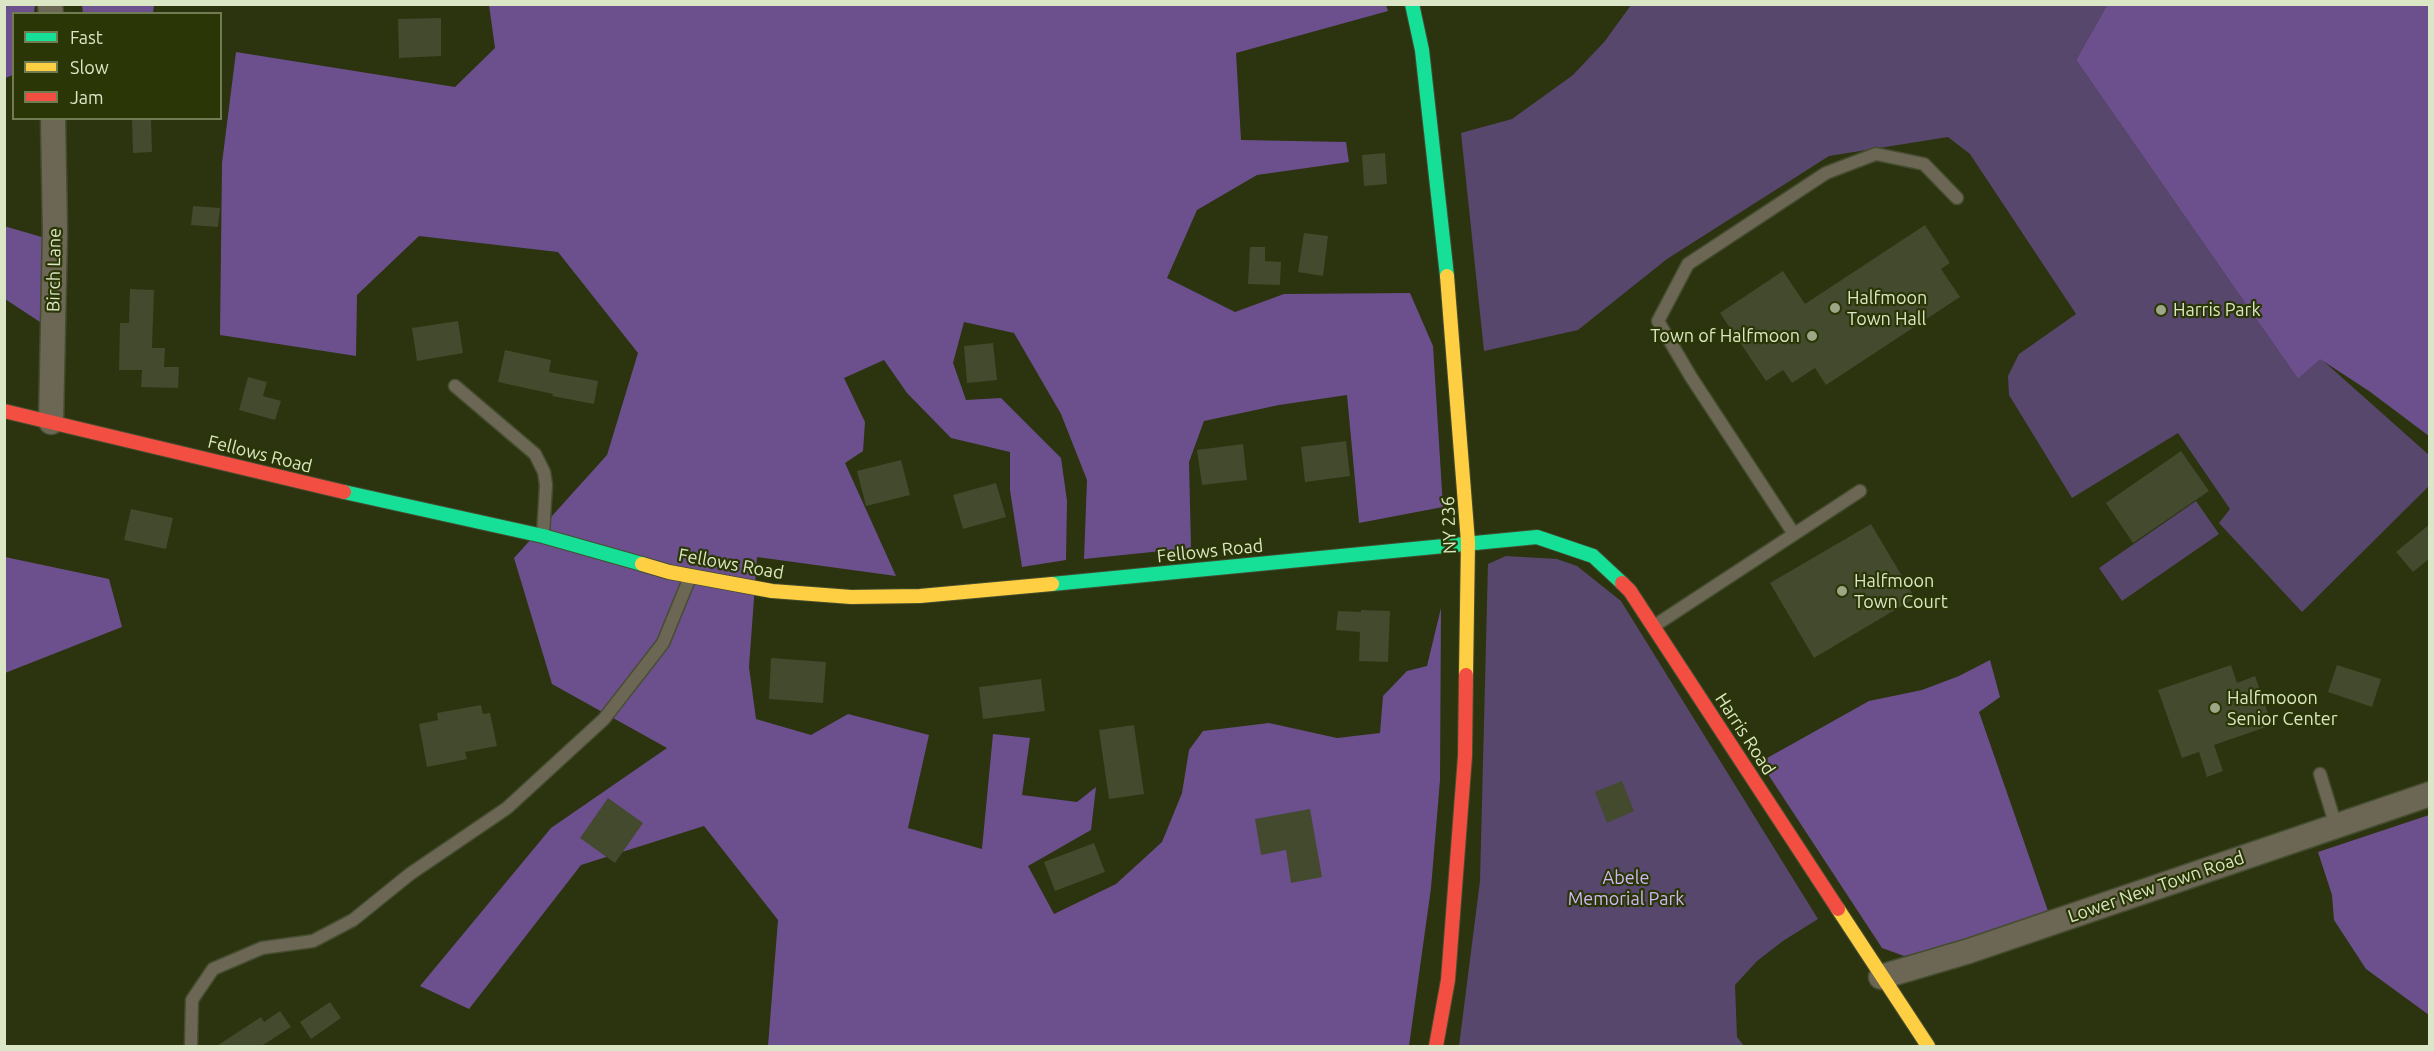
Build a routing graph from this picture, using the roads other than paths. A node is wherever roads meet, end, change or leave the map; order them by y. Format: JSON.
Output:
{"nodes":[{"id":1,"x":1412,"y":4,"type":"edge"},
{"id":2,"x":53,"y":120,"type":"edge"},
{"id":3,"x":1957,"y":198,"type":"dead end"},
{"id":4,"x":455,"y":386,"type":"dead end"},
{"id":5,"x":4,"y":411,"type":"edge"},
{"id":6,"x":51,"y":422,"type":"junction"},
{"id":7,"x":1860,"y":491,"type":"dead end"},
{"id":8,"x":1794,"y":534,"type":"junction"},
{"id":9,"x":543,"y":536,"type":"junction"},
{"id":10,"x":1468,"y":542,"type":"junction"},
{"id":11,"x":690,"y":576,"type":"junction"},
{"id":12,"x":1653,"y":627,"type":"junction"},
{"id":13,"x":2320,"y":774,"type":"dead end"},
{"id":14,"x":2430,"y":794,"type":"edge"},
{"id":15,"x":2336,"y":826,"type":"junction"},
{"id":16,"x":1881,"y":977,"type":"junction"},
{"id":17,"x":190,"y":1047,"type":"edge"},
{"id":18,"x":1436,"y":1047,"type":"edge"},
{"id":19,"x":1929,"y":1047,"type":"edge"}],
"edges":[{"from":1,"to":10,"type":"street","name":"NY 236","number":"NY 236"},
{"from":2,"to":6,"type":"street","name":"Birch Lane"},
{"from":3,"to":8,"type":"lane"},
{"from":4,"to":9,"type":"lane"},
{"from":5,"to":6,"type":"street","name":"Fellows Road"},
{"from":6,"to":9,"type":"street","name":"Fellows Road"},
{"from":7,"to":8,"type":"lane"},
{"from":8,"to":12,"type":"lane"},
{"from":9,"to":11,"type":"street","name":"Fellows Road"},
{"from":10,"to":11,"type":"street","name":"Fellows Road"},
{"from":10,"to":12,"type":"street","name":"Harris Road"},
{"from":10,"to":18,"type":"street","name":"NY 236","number":"NY 236"},
{"from":11,"to":17,"type":"lane"},
{"from":12,"to":16,"type":"street","name":"Harris Road"},
{"from":13,"to":15,"type":"lane"},
{"from":14,"to":15,"type":"street","name":"Lower New Town Road"},
{"from":15,"to":16,"type":"street","name":"Lower New Town Road"},
{"from":16,"to":19,"type":"street","name":"Harris Road"}]}
